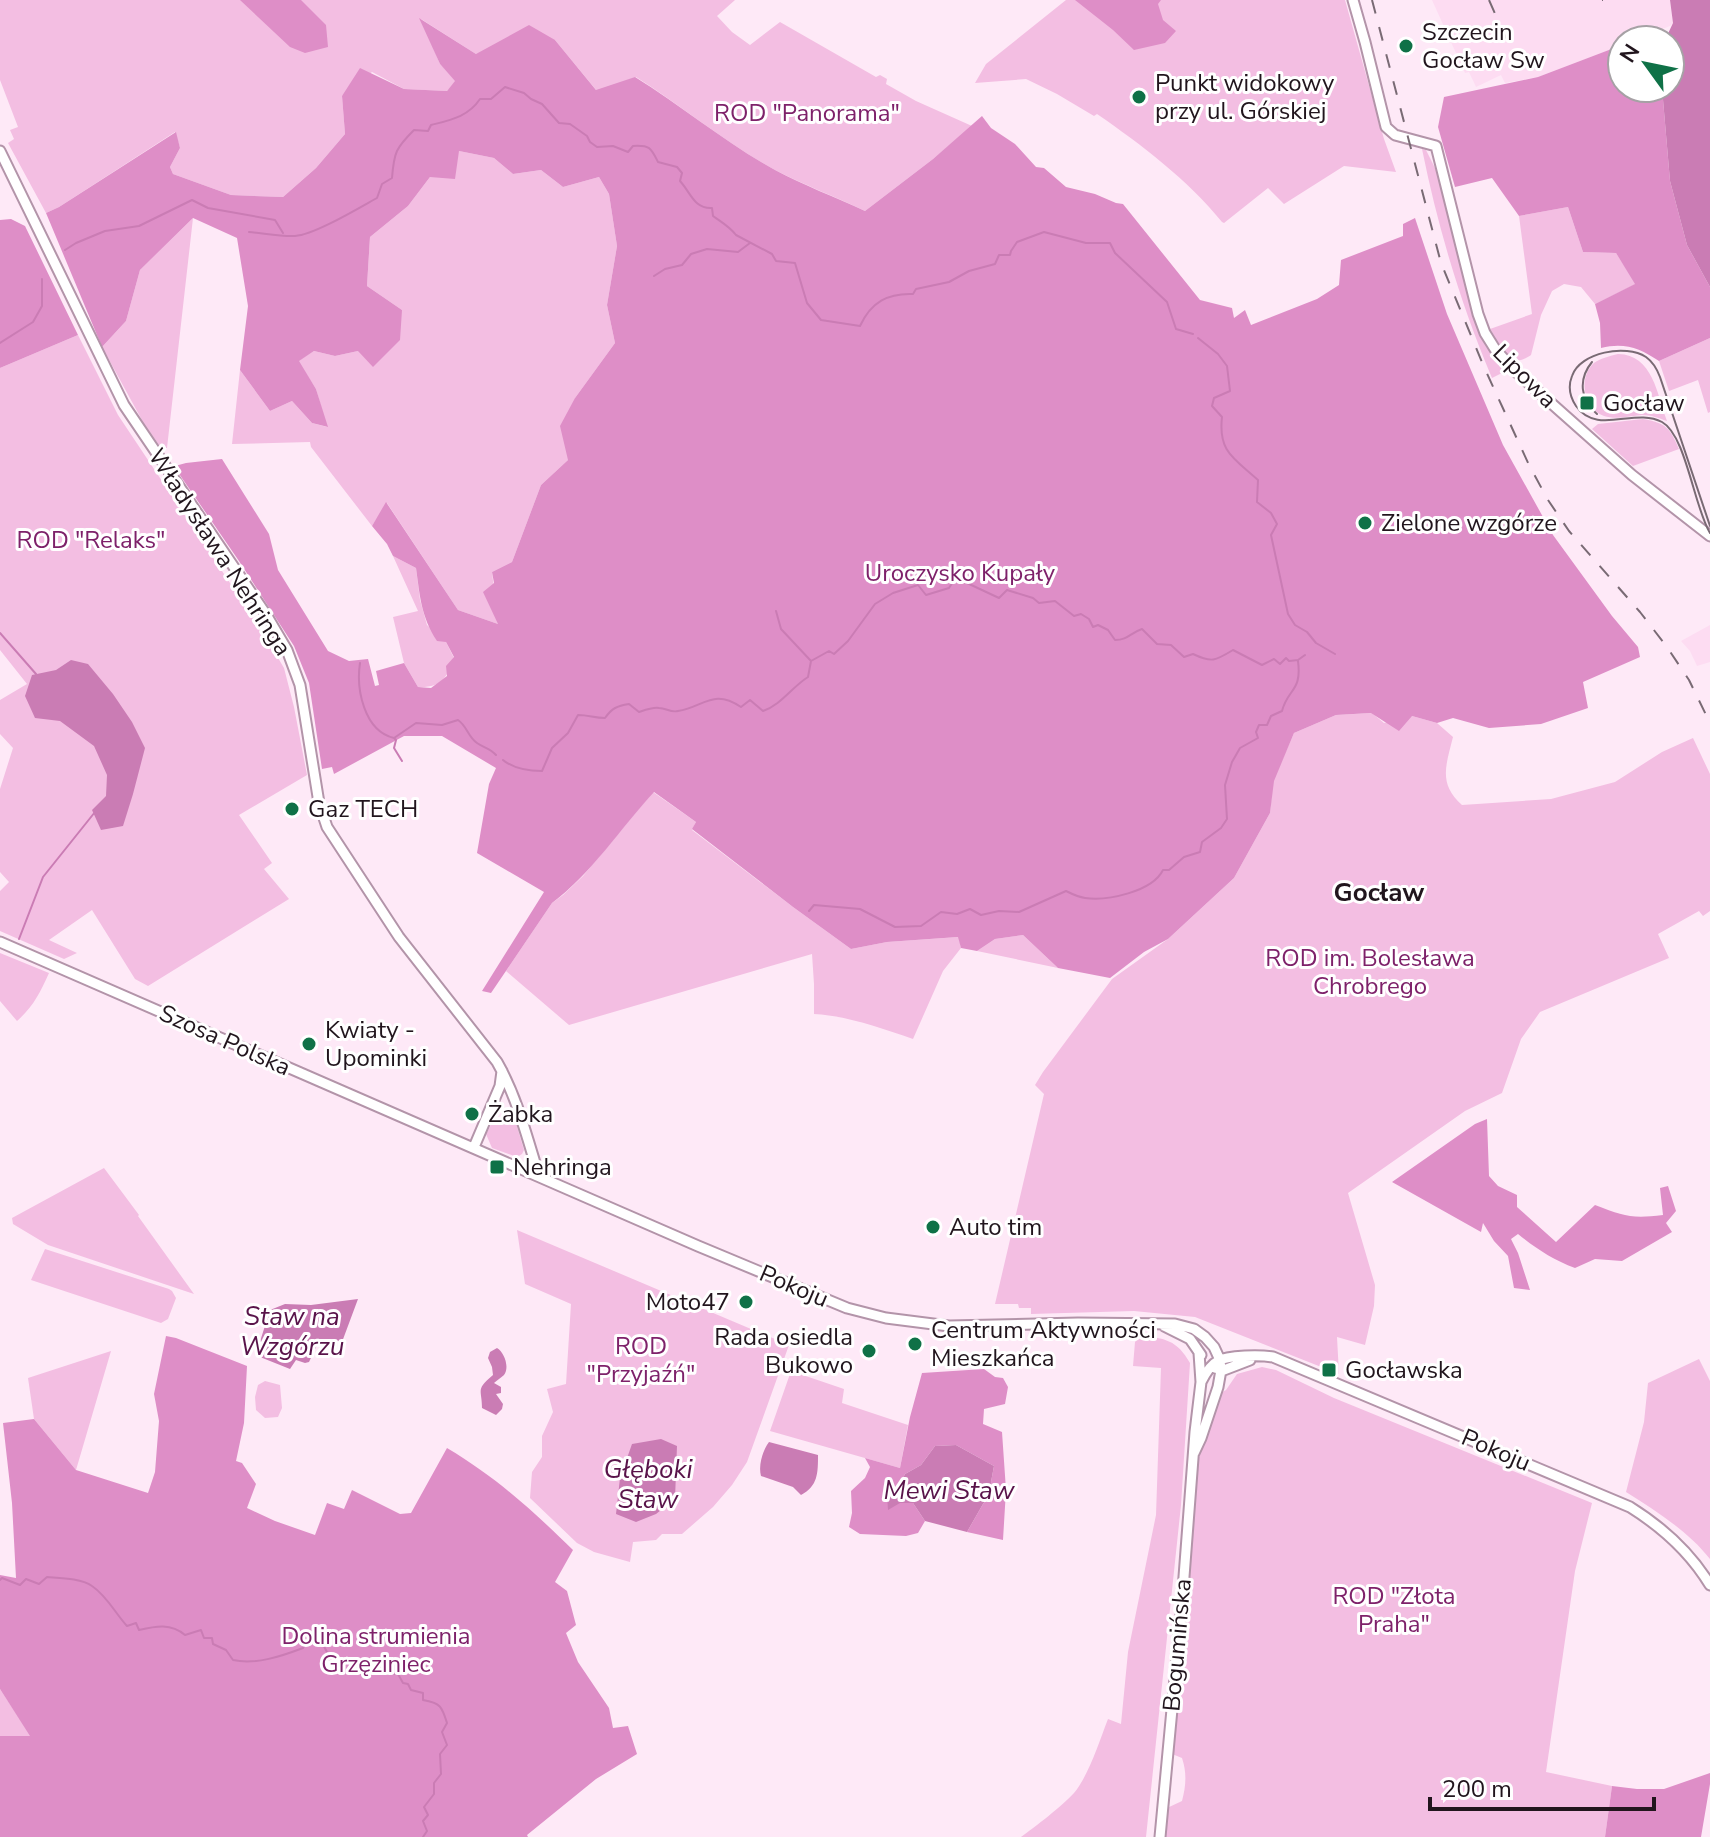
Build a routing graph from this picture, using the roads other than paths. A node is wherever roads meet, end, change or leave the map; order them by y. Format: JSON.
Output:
{"nodes":[{"id":1,"x":1353,"y":0,"type":"edge"},
{"id":2,"x":0,"y":151,"type":"edge"},
{"id":3,"x":1710,"y":536,"type":"edge"},
{"id":4,"x":0,"y":942,"type":"edge"},
{"id":5,"x":502,"y":1071,"type":"junction"},
{"id":6,"x":474,"y":1147,"type":"junction"},
{"id":7,"x":539,"y":1176,"type":"junction"},
{"id":8,"x":1161,"y":1324,"type":"junction"},
{"id":9,"x":1199,"y":1353,"type":"junction"},
{"id":10,"x":1218,"y":1365,"type":"junction"},
{"id":11,"x":1201,"y":1382,"type":"junction"},
{"id":12,"x":1194,"y":1453,"type":"junction"},
{"id":13,"x":1710,"y":1585,"type":"edge"},
{"id":14,"x":1160,"y":1837,"type":"edge"}],
"edges":[{"from":1,"to":3,"type":"street","name":"Lipowa"},
{"from":2,"to":5,"type":"street","name":"Władysława Nehringa"},
{"from":4,"to":6,"type":"street","name":"Szosa Polska"},
{"from":5,"to":6,"type":"street"},
{"from":5,"to":7,"type":"street","name":"Władysława Nehringa"},
{"from":6,"to":7,"type":"street","name":"Szosa Polska"},
{"from":7,"to":8,"type":"street","name":"Pokoju"},
{"from":8,"to":9,"type":"street"},
{"from":8,"to":10,"type":"street","name":"Pokoju"},
{"from":9,"to":10,"type":"street"},
{"from":9,"to":11,"type":"street","name":"Bogumińska"},
{"from":10,"to":11,"type":"street"},
{"from":10,"to":12,"type":"street","name":"Bogumińska"},
{"from":10,"to":13,"type":"street","name":"Pokoju"},
{"from":11,"to":12,"type":"street","name":"Bogumińska"},
{"from":12,"to":14,"type":"street","name":"Bogumińska"}]}
